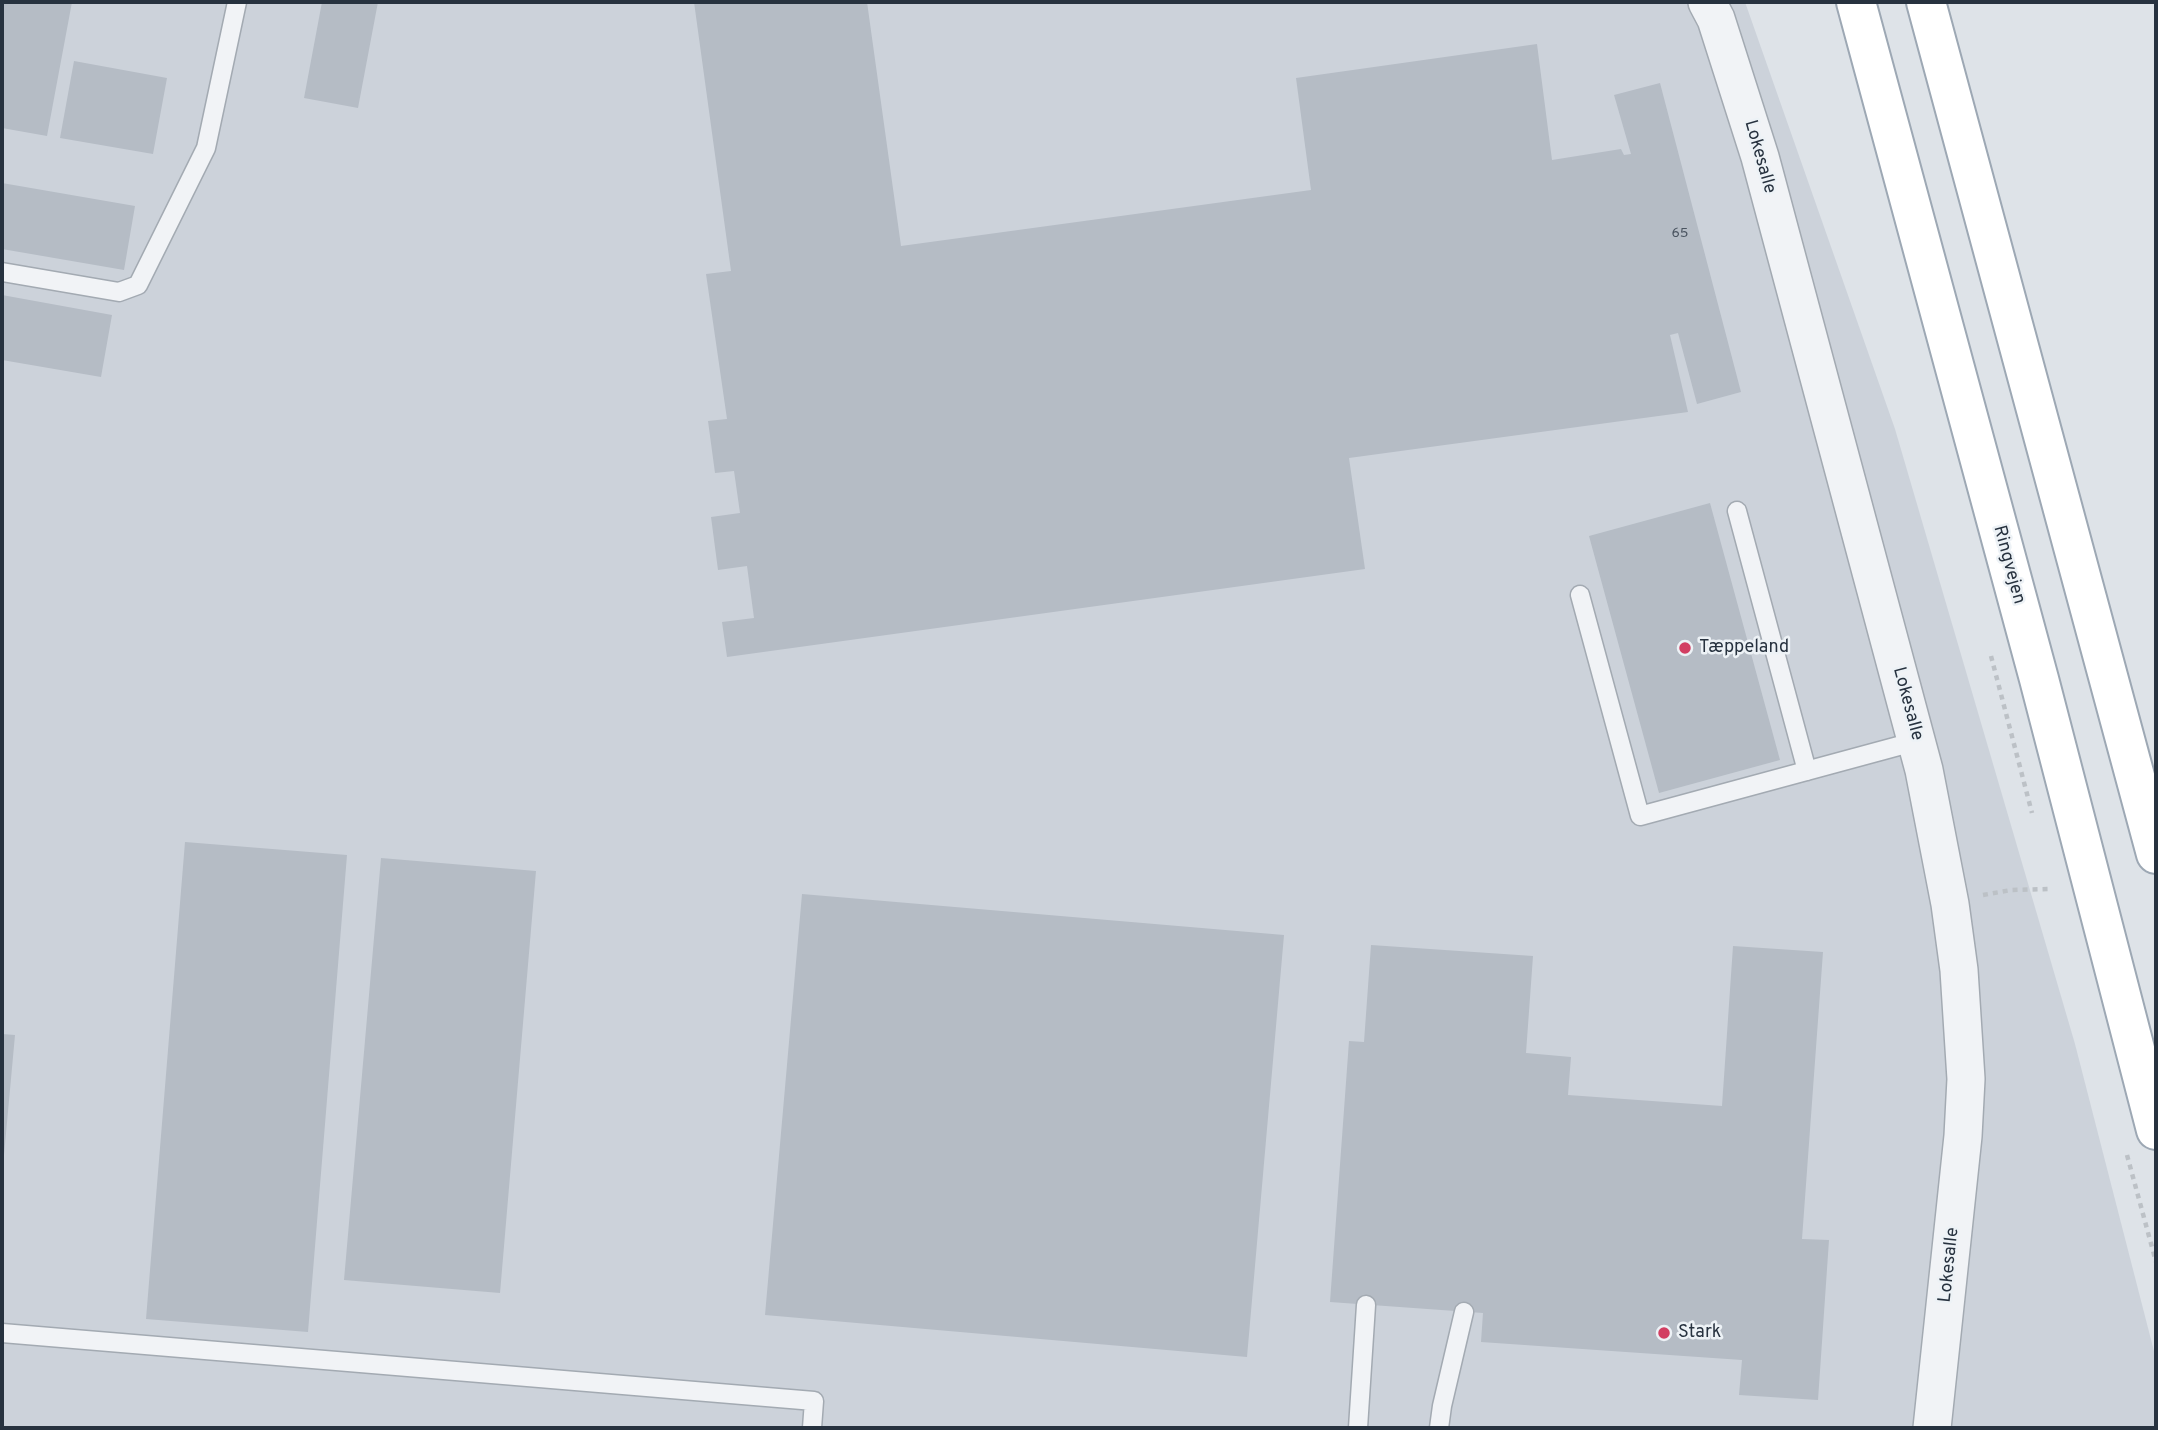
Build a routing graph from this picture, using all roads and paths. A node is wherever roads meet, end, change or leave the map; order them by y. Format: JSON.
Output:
{"nodes":[{"id":1,"x":237,"y":2,"type":"edge"},
{"id":2,"x":1707,"y":2,"type":"edge"},
{"id":3,"x":1856,"y":2,"type":"edge"},
{"id":4,"x":1926,"y":2,"type":"edge"},
{"id":5,"x":2,"y":272,"type":"edge"},
{"id":6,"x":1737,"y":510,"type":"dead end"},
{"id":7,"x":1580,"y":595,"type":"dead end"},
{"id":8,"x":1917,"y":741,"type":"junction"},
{"id":9,"x":1807,"y":771,"type":"junction"},
{"id":10,"x":2156,"y":854,"type":"edge"},
{"id":11,"x":2052,"y":889,"type":"dead end"},
{"id":12,"x":1950,"y":904,"type":"junction"},
{"id":13,"x":2156,"y":1129,"type":"edge"},
{"id":14,"x":1366,"y":1305,"type":"dead end"},
{"id":15,"x":1464,"y":1312,"type":"dead end"},
{"id":16,"x":2,"y":1333,"type":"edge"},
{"id":17,"x":812,"y":1428,"type":"edge"},
{"id":18,"x":1357,"y":1428,"type":"edge"},
{"id":19,"x":1439,"y":1428,"type":"edge"},
{"id":20,"x":1932,"y":1428,"type":"edge"}],
"edges":[{"from":1,"to":5,"type":"lane"},
{"from":2,"to":8,"type":"street","name":"Lokesalle"},
{"from":3,"to":13,"type":"main road","name":"Ringvejen"},
{"from":4,"to":10,"type":"main road"},
{"from":6,"to":9,"type":"lane"},
{"from":7,"to":9,"type":"lane"},
{"from":8,"to":9,"type":"lane"},
{"from":8,"to":12,"type":"street","name":"Lokesalle"},
{"from":11,"to":12,"type":"path"},
{"from":12,"to":20,"type":"street","name":"Lokesalle"},
{"from":14,"to":18,"type":"lane"},
{"from":15,"to":19,"type":"lane"},
{"from":16,"to":17,"type":"lane"}]}
